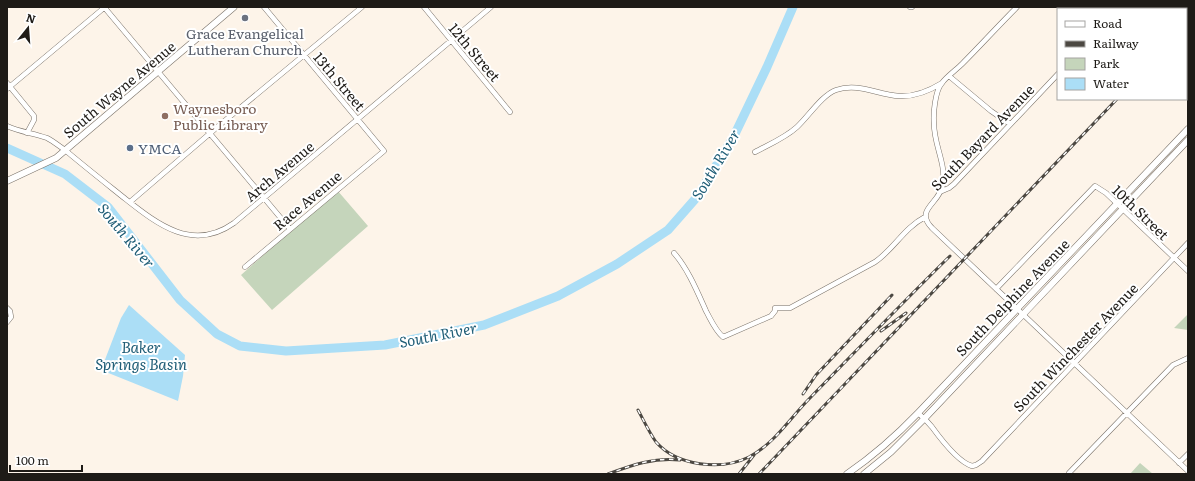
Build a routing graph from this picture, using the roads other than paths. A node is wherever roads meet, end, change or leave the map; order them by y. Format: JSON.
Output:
{"nodes":[{"id":1,"x":104,"y":7,"type":"edge"},
{"id":2,"x":234,"y":7,"type":"edge"},
{"id":3,"x":264,"y":7,"type":"edge"},
{"id":4,"x":362,"y":7,"type":"edge"},
{"id":5,"x":424,"y":7,"type":"edge"},
{"id":6,"x":491,"y":7,"type":"edge"},
{"id":7,"x":1017,"y":7,"type":"edge"},
{"id":8,"x":451,"y":40,"type":"junction"},
{"id":9,"x":304,"y":55,"type":"junction"},
{"id":10,"x":158,"y":72,"type":"junction"},
{"id":11,"x":1057,"y":75,"type":"edge"},
{"id":12,"x":949,"y":76,"type":"junction"},
{"id":13,"x":942,"y":83,"type":"junction"},
{"id":14,"x":8,"y":86,"type":"edge"},
{"id":15,"x":510,"y":112,"type":"dead end"},
{"id":16,"x":358,"y":119,"type":"junction"},
{"id":17,"x":1010,"y":124,"type":"junction"},
{"id":18,"x":7,"y":126,"type":"edge"},
{"id":19,"x":1188,"y":129,"type":"edge"},
{"id":20,"x":27,"y":133,"type":"junction"},
{"id":21,"x":210,"y":134,"type":"junction"},
{"id":22,"x":1188,"y":140,"type":"edge"},
{"id":23,"x":66,"y":150,"type":"junction"},
{"id":24,"x":384,"y":151,"type":"joint"},
{"id":25,"x":755,"y":152,"type":"dead end"},
{"id":26,"x":7,"y":181,"type":"edge"},
{"id":27,"x":942,"y":190,"type":"junction"},
{"id":28,"x":264,"y":198,"type":"junction"},
{"id":29,"x":130,"y":202,"type":"junction"},
{"id":30,"x":1117,"y":204,"type":"junction"},
{"id":31,"x":1123,"y":210,"type":"junction"},
{"id":32,"x":925,"y":217,"type":"junction"},
{"id":33,"x":290,"y":229,"type":"junction"},
{"id":34,"x":1188,"y":244,"type":"edge"},
{"id":35,"x":674,"y":252,"type":"dead end"},
{"id":36,"x":1174,"y":258,"type":"junction"},
{"id":37,"x":245,"y":267,"type":"dead end"},
{"id":38,"x":1188,"y":272,"type":"edge"},
{"id":39,"x":996,"y":288,"type":"junction"},
{"id":40,"x":7,"y":308,"type":"edge"},
{"id":41,"x":1017,"y":308,"type":"junction"},
{"id":42,"x":1023,"y":314,"type":"junction"},
{"id":43,"x":7,"y":322,"type":"edge"},
{"id":44,"x":1188,"y":358,"type":"edge"},
{"id":45,"x":1075,"y":364,"type":"junction"},
{"id":46,"x":918,"y":413,"type":"junction"},
{"id":47,"x":1128,"y":413,"type":"junction"},
{"id":48,"x":924,"y":419,"type":"junction"},
{"id":49,"x":1188,"y":454,"type":"edge"},
{"id":50,"x":1180,"y":463,"type":"junction"},
{"id":51,"x":1188,"y":471,"type":"edge"},
{"id":52,"x":1069,"y":473,"type":"dead end"},
{"id":53,"x":847,"y":474,"type":"edge"},
{"id":54,"x":864,"y":474,"type":"edge"}],
"edges":[{"from":1,"to":10,"type":"street"},
{"from":1,"to":14,"type":"street"},
{"from":2,"to":10,"type":"main road","name":"South Wayne Avenue"},
{"from":3,"to":9,"type":"street","name":"13th Street"},
{"from":4,"to":9,"type":"street"},
{"from":5,"to":8,"type":"street","name":"12th Street"},
{"from":6,"to":8,"type":"street","name":"Arch Avenue"},
{"from":7,"to":12,"type":"street"},
{"from":8,"to":15,"type":"street","name":"12th Street"},
{"from":8,"to":16,"type":"street","name":"Arch Avenue"},
{"from":9,"to":16,"type":"street","name":"13th Street"},
{"from":9,"to":21,"type":"street"},
{"from":10,"to":21,"type":"street"},
{"from":10,"to":23,"type":"main road","name":"South Wayne Avenue"},
{"from":11,"to":17,"type":"street","name":"South Bayard Avenue"},
{"from":12,"to":13,"type":"street"},
{"from":12,"to":17,"type":"street"},
{"from":13,"to":25,"type":"street"},
{"from":13,"to":27,"type":"street"},
{"from":14,"to":20,"type":"street"},
{"from":16,"to":24,"type":"street","name":"13th Street"},
{"from":16,"to":28,"type":"street","name":"Arch Avenue"},
{"from":17,"to":27,"type":"street","name":"South Bayard Avenue"},
{"from":18,"to":20,"type":"street","name":"Arch Avenue"},
{"from":19,"to":30,"type":"main road","name":"South Delphine Avenue"},
{"from":20,"to":23,"type":"street","name":"Arch Avenue"},
{"from":21,"to":28,"type":"street"},
{"from":21,"to":29,"type":"street"},
{"from":22,"to":31,"type":"main road","name":"South Delphine Avenue"},
{"from":23,"to":26,"type":"main road","name":"South Wayne Avenue"},
{"from":23,"to":29,"type":"street","name":"Arch Avenue"},
{"from":24,"to":33,"type":"street","name":"Race Avenue"},
{"from":27,"to":32,"type":"street","name":"South Bayard Avenue"},
{"from":28,"to":29,"type":"street","name":"Arch Avenue"},
{"from":28,"to":33,"type":"street"},
{"from":30,"to":31,"type":"street","name":"10th Street"},
{"from":30,"to":39,"type":"street","name":"10th Street"},
{"from":30,"to":41,"type":"main road","name":"South Delphine Avenue"},
{"from":31,"to":36,"type":"street","name":"10th Street"},
{"from":31,"to":42,"type":"main road","name":"South Delphine Avenue"},
{"from":32,"to":35,"type":"street","name":"South Bayard Avenue"},
{"from":32,"to":39,"type":"street"},
{"from":33,"to":37,"type":"street","name":"Race Avenue"},
{"from":34,"to":36,"type":"street","name":"South Winchester Avenue"},
{"from":36,"to":38,"type":"street","name":"10th Street"},
{"from":36,"to":45,"type":"street","name":"South Winchester Avenue"},
{"from":39,"to":41,"type":"street"},
{"from":40,"to":43,"type":"street"},
{"from":41,"to":42,"type":"street"},
{"from":41,"to":46,"type":"main road","name":"South Delphine Avenue"},
{"from":42,"to":45,"type":"street"},
{"from":42,"to":48,"type":"main road","name":"South Delphine Avenue"},
{"from":44,"to":47,"type":"street"},
{"from":45,"to":47,"type":"street"},
{"from":45,"to":48,"type":"street","name":"South Winchester Avenue"},
{"from":46,"to":48,"type":"street"},
{"from":46,"to":53,"type":"main road","name":"South Delphine Avenue"},
{"from":47,"to":50,"type":"street"},
{"from":47,"to":52,"type":"street"},
{"from":48,"to":54,"type":"main road","name":"South Delphine Avenue"},
{"from":49,"to":50,"type":"street"},
{"from":50,"to":51,"type":"street"}]}
